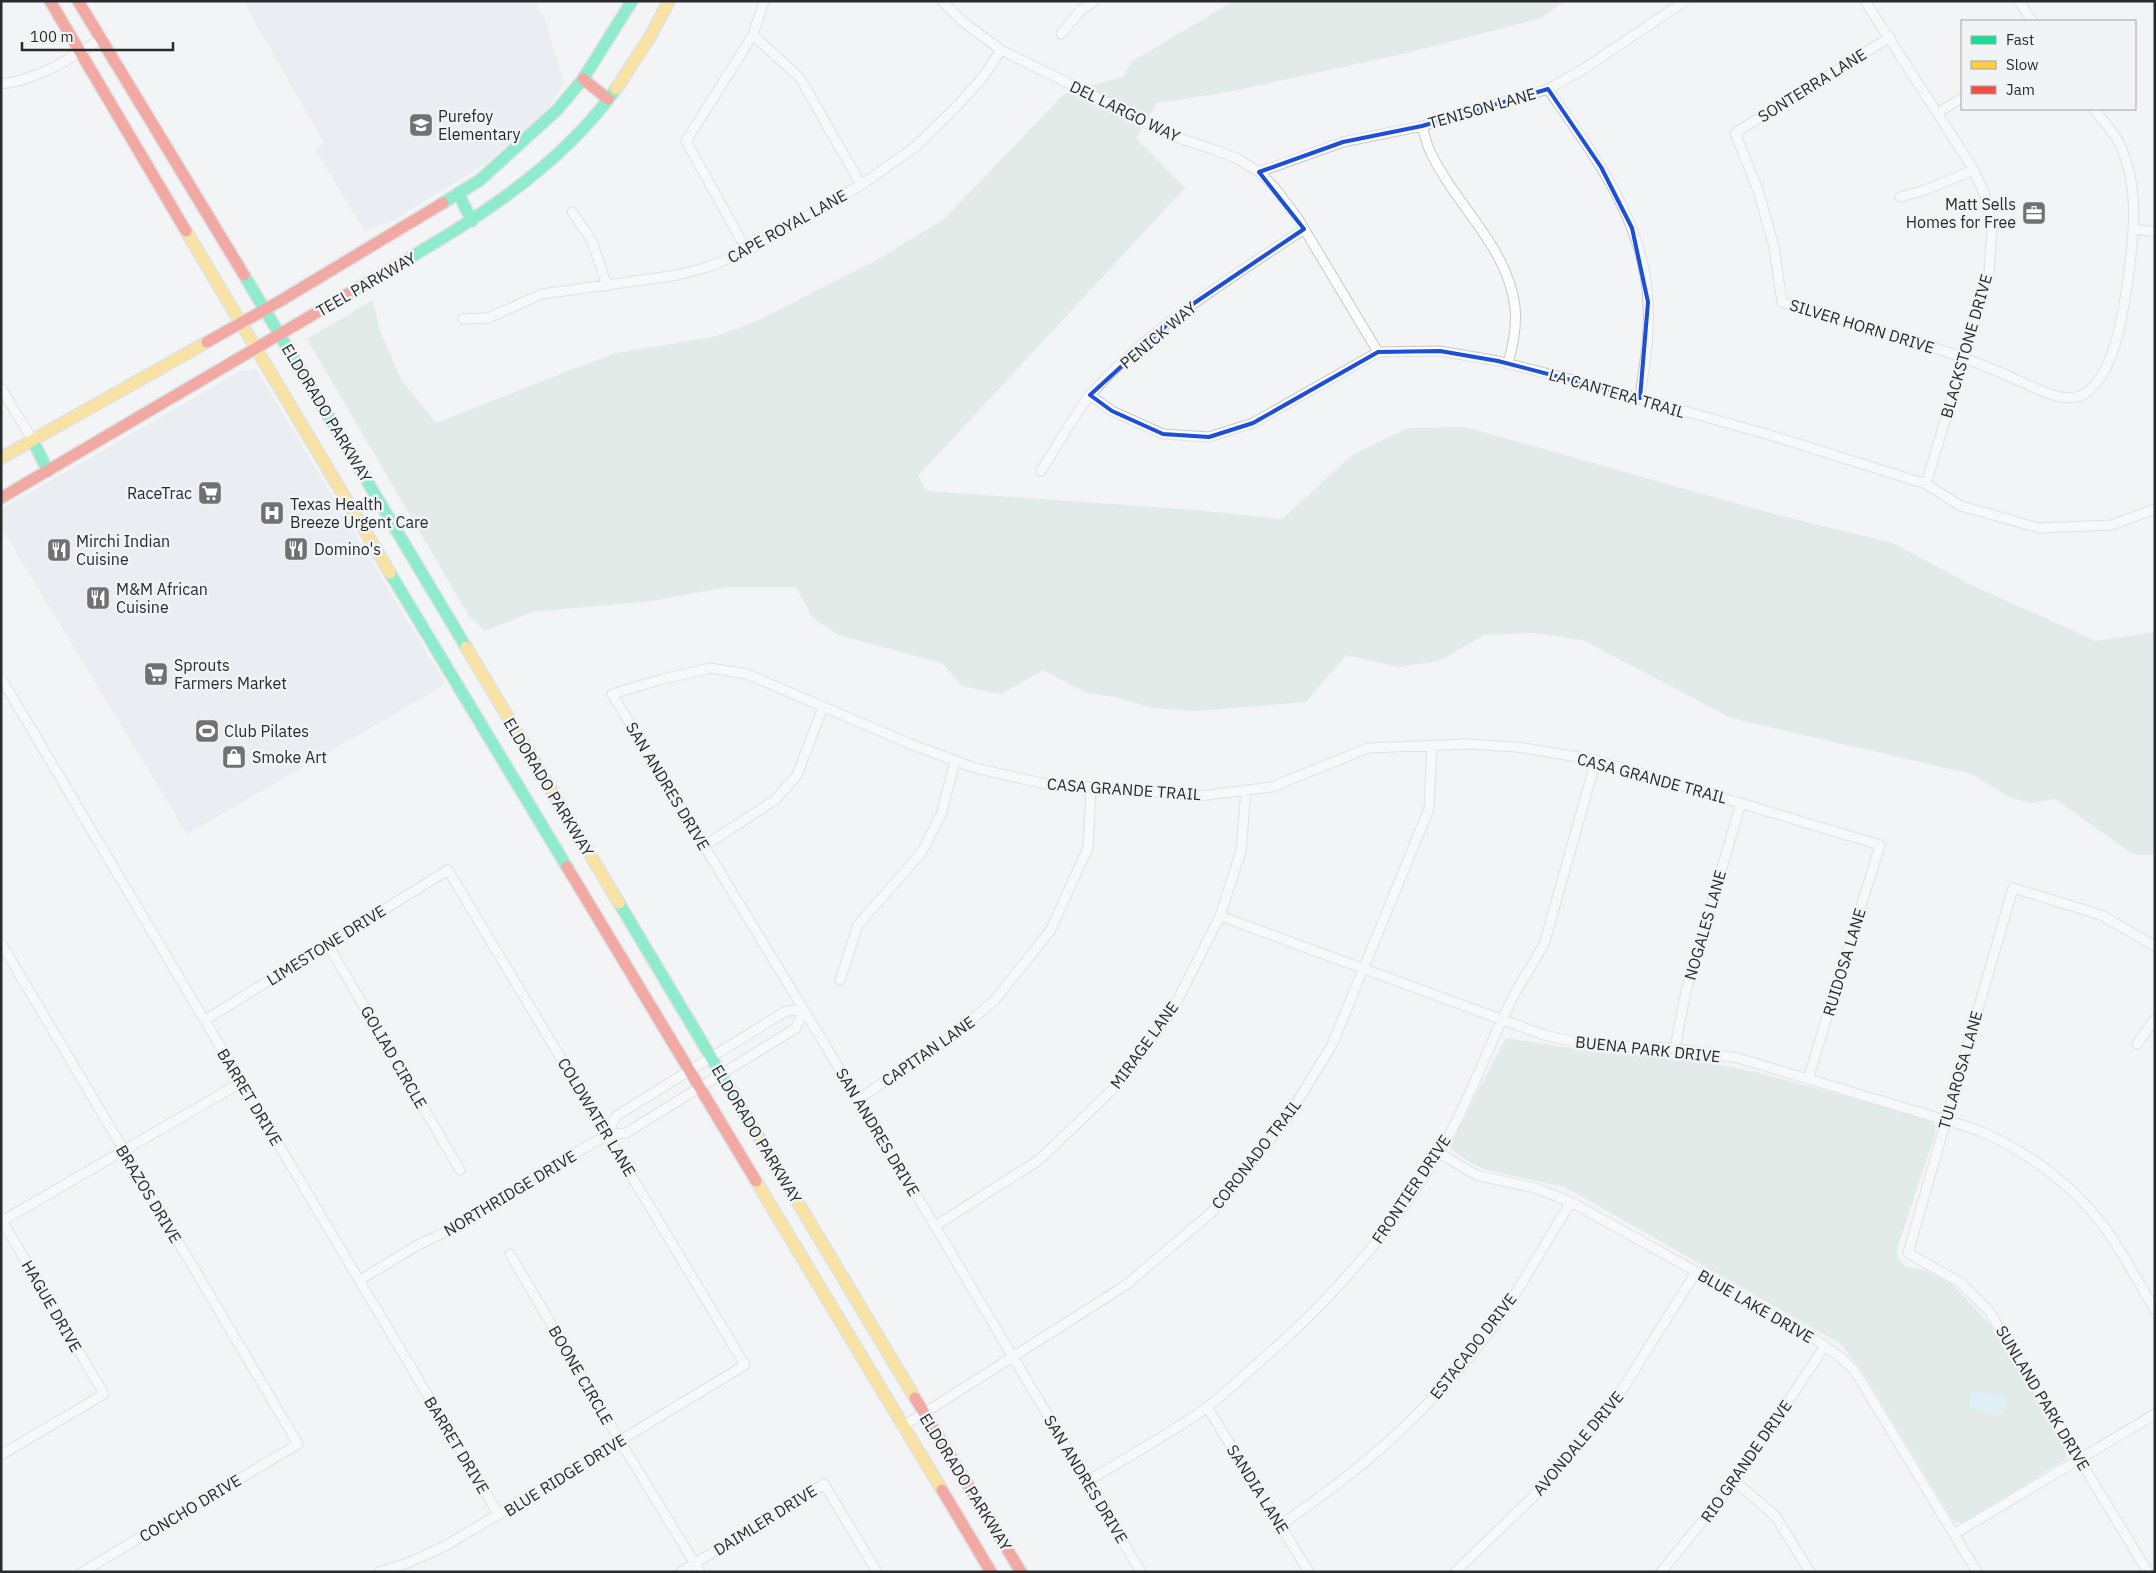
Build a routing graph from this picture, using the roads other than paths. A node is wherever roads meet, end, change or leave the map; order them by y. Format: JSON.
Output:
{"nodes":[{"id":1,"x":50,"y":1,"type":"edge"},
{"id":2,"x":78,"y":1,"type":"edge"},
{"id":3,"x":632,"y":1,"type":"edge"},
{"id":4,"x":669,"y":1,"type":"edge"},
{"id":5,"x":764,"y":1,"type":"edge"},
{"id":6,"x":942,"y":1,"type":"edge"},
{"id":7,"x":1095,"y":1,"type":"edge"},
{"id":8,"x":1685,"y":1,"type":"edge"},
{"id":9,"x":1865,"y":1,"type":"edge"},
{"id":10,"x":2020,"y":1,"type":"edge"},
{"id":11,"x":2031,"y":20,"type":"edge"},
{"id":12,"x":1061,"y":34,"type":"dead end"},
{"id":13,"x":752,"y":35,"type":"junction"},
{"id":14,"x":1890,"y":37,"type":"junction"},
{"id":15,"x":101,"y":39,"type":"junction"},
{"id":16,"x":1001,"y":50,"type":"junction"},
{"id":17,"x":80,"y":51,"type":"junction"},
{"id":18,"x":583,"y":79,"type":"junction"},
{"id":19,"x":1,"y":84,"type":"edge"},
{"id":20,"x":1548,"y":89,"type":"junction"},
{"id":21,"x":608,"y":99,"type":"junction"},
{"id":22,"x":1961,"y":99,"type":"edge"},
{"id":23,"x":2095,"y":110,"type":"edge"},
{"id":24,"x":1938,"y":113,"type":"junction"},
{"id":25,"x":1422,"y":126,"type":"junction"},
{"id":26,"x":1974,"y":170,"type":"junction"},
{"id":27,"x":1259,"y":172,"type":"junction"},
{"id":28,"x":861,"y":185,"type":"junction"},
{"id":29,"x":458,"y":193,"type":"junction"},
{"id":30,"x":1900,"y":197,"type":"dead end"},
{"id":31,"x":572,"y":212,"type":"dead end"},
{"id":32,"x":472,"y":221,"type":"junction"},
{"id":33,"x":1304,"y":229,"type":"junction"},
{"id":34,"x":2135,"y":229,"type":"junction"},
{"id":35,"x":2155,"y":232,"type":"edge"},
{"id":36,"x":747,"y":250,"type":"junction"},
{"id":37,"x":607,"y":286,"type":"junction"},
{"id":38,"x":1782,"y":302,"type":"joint"},
{"id":39,"x":265,"y":309,"type":"junction"},
{"id":40,"x":463,"y":318,"type":"dead end"},
{"id":41,"x":240,"y":323,"type":"junction"},
{"id":42,"x":280,"y":334,"type":"junction"},
{"id":43,"x":256,"y":349,"type":"junction"},
{"id":44,"x":1378,"y":352,"type":"junction"},
{"id":45,"x":1963,"y":357,"type":"junction"},
{"id":46,"x":1508,"y":364,"type":"junction"},
{"id":47,"x":1,"y":388,"type":"edge"},
{"id":48,"x":1090,"y":395,"type":"junction"},
{"id":49,"x":1640,"y":398,"type":"junction"},
{"id":50,"x":33,"y":441,"type":"junction"},
{"id":51,"x":1,"y":458,"type":"edge"},
{"id":52,"x":48,"y":470,"type":"junction"},
{"id":53,"x":1041,"y":471,"type":"dead end"},
{"id":54,"x":1926,"y":484,"type":"junction"},
{"id":55,"x":1,"y":498,"type":"edge"},
{"id":56,"x":2155,"y":508,"type":"edge"},
{"id":57,"x":408,"y":574,"type":"junction"},
{"id":58,"x":1,"y":678,"type":"edge"},
{"id":59,"x":612,"y":694,"type":"joint"},
{"id":60,"x":823,"y":707,"type":"junction"},
{"id":61,"x":1432,"y":746,"type":"junction"},
{"id":62,"x":955,"y":760,"type":"junction"},
{"id":63,"x":1596,"y":760,"type":"junction"},
{"id":64,"x":1091,"y":787,"type":"junction"},
{"id":65,"x":1246,"y":790,"type":"junction"},
{"id":66,"x":1741,"y":803,"type":"junction"},
{"id":67,"x":1880,"y":845,"type":"joint"},
{"id":68,"x":704,"y":846,"type":"junction"},
{"id":69,"x":448,"y":870,"type":"joint"},
{"id":70,"x":1220,"y":916,"type":"junction"},
{"id":71,"x":1,"y":943,"type":"edge"},
{"id":72,"x":328,"y":945,"type":"junction"},
{"id":73,"x":2155,"y":946,"type":"edge"},
{"id":74,"x":1363,"y":969,"type":"junction"},
{"id":75,"x":840,"y":980,"type":"dead end"},
{"id":76,"x":804,"y":1010,"type":"junction"},
{"id":77,"x":1504,"y":1019,"type":"junction"},
{"id":78,"x":2155,"y":1019,"type":"edge"},
{"id":79,"x":205,"y":1020,"type":"junction"},
{"id":80,"x":2136,"y":1044,"type":"dead end"},
{"id":81,"x":1675,"y":1048,"type":"junction"},
{"id":82,"x":711,"y":1057,"type":"junction"},
{"id":83,"x":689,"y":1071,"type":"junction"},
{"id":84,"x":721,"y":1074,"type":"junction"},
{"id":85,"x":1808,"y":1078,"type":"junction"},
{"id":86,"x":242,"y":1082,"type":"junction"},
{"id":87,"x":699,"y":1088,"type":"junction"},
{"id":88,"x":858,"y":1099,"type":"junction"},
{"id":89,"x":1947,"y":1119,"type":"junction"},
{"id":90,"x":607,"y":1135,"type":"junction"},
{"id":91,"x":124,"y":1150,"type":"junction"},
{"id":92,"x":1439,"y":1153,"type":"junction"},
{"id":93,"x":460,"y":1170,"type":"dead end"},
{"id":94,"x":1571,"y":1202,"type":"junction"},
{"id":95,"x":2,"y":1220,"type":"edge"},
{"id":96,"x":935,"y":1226,"type":"junction"},
{"id":97,"x":1908,"y":1253,"type":"joint"},
{"id":98,"x":510,"y":1254,"type":"dead end"},
{"id":99,"x":1696,"y":1272,"type":"junction"},
{"id":100,"x":360,"y":1280,"type":"junction"},
{"id":101,"x":2155,"y":1310,"type":"edge"},
{"id":102,"x":1825,"y":1346,"type":"junction"},
{"id":103,"x":1014,"y":1358,"type":"junction"},
{"id":104,"x":745,"y":1365,"type":"joint"},
{"id":105,"x":1207,"y":1407,"type":"junction"},
{"id":106,"x":924,"y":1414,"type":"junction"},
{"id":107,"x":2155,"y":1414,"type":"edge"},
{"id":108,"x":902,"y":1426,"type":"junction"},
{"id":109,"x":620,"y":1441,"type":"junction"},
{"id":110,"x":298,"y":1444,"type":"joint"},
{"id":111,"x":1,"y":1455,"type":"edge"},
{"id":112,"x":2080,"y":1458,"type":"junction"},
{"id":113,"x":1087,"y":1481,"type":"junction"},
{"id":114,"x":1735,"y":1481,"type":"junction"},
{"id":115,"x":500,"y":1515,"type":"junction"},
{"id":116,"x":1280,"y":1525,"type":"junction"},
{"id":117,"x":1954,"y":1534,"type":"junction"},
{"id":118,"x":698,"y":1568,"type":"edge"},
{"id":119,"x":82,"y":1572,"type":"edge"},
{"id":120,"x":378,"y":1572,"type":"edge"},
{"id":121,"x":681,"y":1572,"type":"edge"},
{"id":122,"x":877,"y":1572,"type":"edge"},
{"id":123,"x":992,"y":1572,"type":"edge"},
{"id":124,"x":1021,"y":1572,"type":"edge"},
{"id":125,"x":1141,"y":1572,"type":"edge"},
{"id":126,"x":1309,"y":1572,"type":"edge"},
{"id":127,"x":1455,"y":1572,"type":"edge"},
{"id":128,"x":1661,"y":1572,"type":"edge"},
{"id":129,"x":1810,"y":1572,"type":"edge"},
{"id":130,"x":1977,"y":1572,"type":"edge"},
{"id":131,"x":2148,"y":1572,"type":"edge"}],
"edges":[{"from":1,"to":17,"type":"main road","name":"ELDORADO PARKWAY"},
{"from":2,"to":15,"type":"main road","name":"ELDORADO PARKWAY"},
{"from":3,"to":18,"type":"main road","name":"TEEL PARKWAY"},
{"from":4,"to":21,"type":"main road","name":"TEEL PARKWAY"},
{"from":5,"to":13,"type":"street"},
{"from":6,"to":16,"type":"street","name":"DEL LARGO WAY"},
{"from":7,"to":12,"type":"street"},
{"from":8,"to":20,"type":"street","name":"TENISON LANE"},
{"from":9,"to":14,"type":"street","name":"BLACKSTONE DRIVE"},
{"from":10,"to":11,"type":"street"},
{"from":13,"to":28,"type":"street"},
{"from":13,"to":36,"type":"street"},
{"from":14,"to":24,"type":"street","name":"BLACKSTONE DRIVE"},
{"from":14,"to":38,"type":"street","name":"SONTERRA LANE"},
{"from":15,"to":17,"type":"street"},
{"from":15,"to":39,"type":"main road","name":"ELDORADO PARKWAY"},
{"from":16,"to":27,"type":"street","name":"DEL LARGO WAY"},
{"from":16,"to":28,"type":"street","name":"CAPE ROYAL LANE"},
{"from":17,"to":19,"type":"street"},
{"from":17,"to":41,"type":"main road","name":"ELDORADO PARKWAY"},
{"from":18,"to":21,"type":"main road"},
{"from":18,"to":29,"type":"main road","name":"TEEL PARKWAY"},
{"from":20,"to":25,"type":"street","name":"TENISON LANE"},
{"from":20,"to":49,"type":"street"},
{"from":21,"to":32,"type":"main road","name":"TEEL PARKWAY"},
{"from":22,"to":24,"type":"street"},
{"from":23,"to":34,"type":"street"},
{"from":24,"to":26,"type":"street","name":"BLACKSTONE DRIVE"},
{"from":25,"to":27,"type":"street","name":"TENISON LANE"},
{"from":25,"to":46,"type":"street"},
{"from":26,"to":30,"type":"street"},
{"from":26,"to":45,"type":"street","name":"BLACKSTONE DRIVE"},
{"from":27,"to":33,"type":"street","name":"DEL LARGO WAY"},
{"from":28,"to":36,"type":"street","name":"CAPE ROYAL LANE"},
{"from":29,"to":32,"type":"main road"},
{"from":29,"to":39,"type":"main road","name":"TEEL PARKWAY"},
{"from":31,"to":37,"type":"street"},
{"from":32,"to":42,"type":"main road","name":"TEEL PARKWAY"},
{"from":33,"to":44,"type":"street","name":"DEL LARGO WAY"},
{"from":33,"to":48,"type":"street","name":"PENICK WAY"},
{"from":34,"to":35,"type":"street"},
{"from":34,"to":45,"type":"street","name":"SILVER HORN DRIVE"},
{"from":36,"to":37,"type":"street","name":"CAPE ROYAL LANE"},
{"from":37,"to":40,"type":"street","name":"CAPE ROYAL LANE"},
{"from":38,"to":45,"type":"street","name":"SILVER HORN DRIVE"},
{"from":39,"to":41,"type":"main road","name":"TEEL PARKWAY"},
{"from":39,"to":42,"type":"main road","name":"ELDORADO PARKWAY"},
{"from":41,"to":43,"type":"main road","name":"ELDORADO PARKWAY"},
{"from":41,"to":50,"type":"main road","name":"TEEL PARKWAY"},
{"from":42,"to":43,"type":"main road","name":"TEEL PARKWAY"},
{"from":42,"to":57,"type":"main road","name":"ELDORADO PARKWAY"},
{"from":43,"to":52,"type":"main road","name":"TEEL PARKWAY"},
{"from":43,"to":57,"type":"main road","name":"ELDORADO PARKWAY"},
{"from":44,"to":46,"type":"street","name":"LA CANTERA TRAIL"},
{"from":44,"to":48,"type":"street","name":"LA CANTERA TRAIL"},
{"from":45,"to":54,"type":"street","name":"BLACKSTONE DRIVE"},
{"from":46,"to":49,"type":"street","name":"LA CANTERA TRAIL"},
{"from":47,"to":50,"type":"street"},
{"from":48,"to":53,"type":"street","name":"PENICK WAY"},
{"from":49,"to":54,"type":"street","name":"LA CANTERA TRAIL"},
{"from":50,"to":51,"type":"main road","name":"TEEL PARKWAY"},
{"from":50,"to":52,"type":"main road"},
{"from":52,"to":55,"type":"main road","name":"TEEL PARKWAY"},
{"from":54,"to":56,"type":"street","name":"LA CANTERA TRAIL"},
{"from":57,"to":82,"type":"main road","name":"ELDORADO PARKWAY"},
{"from":57,"to":83,"type":"main road","name":"ELDORADO PARKWAY"},
{"from":58,"to":79,"type":"street","name":"BARRET DRIVE"},
{"from":59,"to":60,"type":"street","name":"CASA GRANDE TRAIL"},
{"from":59,"to":68,"type":"street","name":"SAN ANDRES DRIVE"},
{"from":60,"to":62,"type":"street","name":"CASA GRANDE TRAIL"},
{"from":60,"to":68,"type":"street"},
{"from":61,"to":63,"type":"street","name":"CASA GRANDE TRAIL"},
{"from":61,"to":65,"type":"street","name":"CASA GRANDE TRAIL"},
{"from":61,"to":74,"type":"street","name":"CORONADO TRAIL"},
{"from":62,"to":64,"type":"street","name":"CASA GRANDE TRAIL"},
{"from":62,"to":75,"type":"street"},
{"from":63,"to":66,"type":"street","name":"CASA GRANDE TRAIL"},
{"from":63,"to":77,"type":"street","name":"FRONTIER DRIVE"},
{"from":64,"to":65,"type":"street","name":"CASA GRANDE TRAIL"},
{"from":64,"to":88,"type":"street","name":"CAPITAN LANE"},
{"from":65,"to":70,"type":"street","name":"MIRAGE LANE"},
{"from":66,"to":67,"type":"street","name":"CASA GRANDE TRAIL"},
{"from":66,"to":81,"type":"street","name":"NOGALES LANE"},
{"from":67,"to":85,"type":"street","name":"RUIDOSA LANE"},
{"from":68,"to":76,"type":"street","name":"SAN ANDRES DRIVE"},
{"from":69,"to":72,"type":"street","name":"LIMESTONE DRIVE"},
{"from":69,"to":90,"type":"street","name":"COLDWATER LANE"},
{"from":70,"to":74,"type":"street","name":"BUENA PARK DRIVE"},
{"from":70,"to":96,"type":"street","name":"MIRAGE LANE"},
{"from":71,"to":91,"type":"street","name":"BRAZOS DRIVE"},
{"from":72,"to":79,"type":"street","name":"LIMESTONE DRIVE"},
{"from":72,"to":93,"type":"street","name":"GOLIAD CIRCLE"},
{"from":73,"to":89,"type":"street","name":"TULAROSA LANE"},
{"from":74,"to":77,"type":"street","name":"BUENA PARK DRIVE"},
{"from":74,"to":103,"type":"street","name":"CORONADO TRAIL"},
{"from":76,"to":82,"type":"street","name":"NORTHRIDGE DRIVE"},
{"from":76,"to":84,"type":"street","name":"NORTHRIDGE DRIVE"},
{"from":76,"to":88,"type":"street","name":"SAN ANDRES DRIVE"},
{"from":77,"to":81,"type":"street","name":"BUENA PARK DRIVE"},
{"from":77,"to":92,"type":"street","name":"FRONTIER DRIVE"},
{"from":78,"to":80,"type":"street"},
{"from":79,"to":86,"type":"street","name":"BARRET DRIVE"},
{"from":81,"to":85,"type":"street","name":"BUENA PARK DRIVE"},
{"from":82,"to":83,"type":"street","name":"NORTHRIDGE DRIVE"},
{"from":82,"to":84,"type":"main road","name":"ELDORADO PARKWAY"},
{"from":83,"to":87,"type":"main road","name":"ELDORADO PARKWAY"},
{"from":83,"to":90,"type":"street","name":"NORTHRIDGE DRIVE"},
{"from":84,"to":87,"type":"street","name":"NORTHRIDGE DRIVE"},
{"from":84,"to":106,"type":"main road","name":"ELDORADO PARKWAY"},
{"from":85,"to":89,"type":"street","name":"BUENA PARK DRIVE"},
{"from":86,"to":91,"type":"street"},
{"from":86,"to":100,"type":"street","name":"BARRET DRIVE"},
{"from":87,"to":90,"type":"street","name":"NORTHRIDGE DRIVE"},
{"from":87,"to":108,"type":"main road","name":"ELDORADO PARKWAY"},
{"from":88,"to":96,"type":"street","name":"SAN ANDRES DRIVE"},
{"from":89,"to":97,"type":"street","name":"TULAROSA LANE"},
{"from":89,"to":101,"type":"street","name":"BUENA PARK DRIVE"},
{"from":90,"to":100,"type":"street","name":"NORTHRIDGE DRIVE"},
{"from":90,"to":104,"type":"street","name":"COLDWATER LANE"},
{"from":91,"to":95,"type":"street"},
{"from":91,"to":110,"type":"street","name":"BRAZOS DRIVE"},
{"from":92,"to":94,"type":"street","name":"BLUE LAKE DRIVE"},
{"from":92,"to":105,"type":"street","name":"FRONTIER DRIVE"},
{"from":94,"to":99,"type":"street","name":"BLUE LAKE DRIVE"},
{"from":94,"to":116,"type":"street","name":"ESTACADO DRIVE"},
{"from":95,"to":111,"type":"street","name":"HAGUE DRIVE"},
{"from":96,"to":103,"type":"street","name":"SAN ANDRES DRIVE"},
{"from":97,"to":112,"type":"street","name":"SUNLAND PARK DRIVE"},
{"from":98,"to":109,"type":"street","name":"BOONE CIRCLE"},
{"from":99,"to":102,"type":"street","name":"BLUE LAKE DRIVE"},
{"from":99,"to":127,"type":"street","name":"AVONDALE DRIVE"},
{"from":100,"to":115,"type":"street","name":"BARRET DRIVE"},
{"from":102,"to":114,"type":"street","name":"RIO GRANDE DRIVE"},
{"from":102,"to":117,"type":"street","name":"BLUE LAKE DRIVE"},
{"from":103,"to":106,"type":"street","name":"CORONADO TRAIL"},
{"from":103,"to":113,"type":"street","name":"SAN ANDRES DRIVE"},
{"from":104,"to":109,"type":"street","name":"BLUE RIDGE DRIVE"},
{"from":105,"to":113,"type":"street","name":"FRONTIER DRIVE"},
{"from":105,"to":116,"type":"street","name":"SANDIA LANE"},
{"from":106,"to":108,"type":"street","name":"CORONADO TRAIL"},
{"from":106,"to":124,"type":"main road","name":"ELDORADO PARKWAY"},
{"from":107,"to":112,"type":"street"},
{"from":108,"to":123,"type":"main road","name":"ELDORADO PARKWAY"},
{"from":109,"to":115,"type":"street","name":"BLUE RIDGE DRIVE"},
{"from":109,"to":118,"type":"street","name":"BOONE CIRCLE"},
{"from":110,"to":119,"type":"street","name":"CONCHO DRIVE"},
{"from":112,"to":117,"type":"street"},
{"from":112,"to":131,"type":"street","name":"SUNLAND PARK DRIVE"},
{"from":113,"to":125,"type":"street","name":"SAN ANDRES DRIVE"},
{"from":114,"to":128,"type":"street","name":"RIO GRANDE DRIVE"},
{"from":114,"to":129,"type":"street"},
{"from":115,"to":120,"type":"street","name":"BLUE RIDGE DRIVE"},
{"from":116,"to":126,"type":"street","name":"SANDIA LANE"},
{"from":117,"to":130,"type":"street","name":"BLUE LAKE DRIVE"},
{"from":118,"to":121,"type":"street","name":"DAIMLER DRIVE"},
{"from":118,"to":122,"type":"street","name":"DAIMLER DRIVE"}]}
